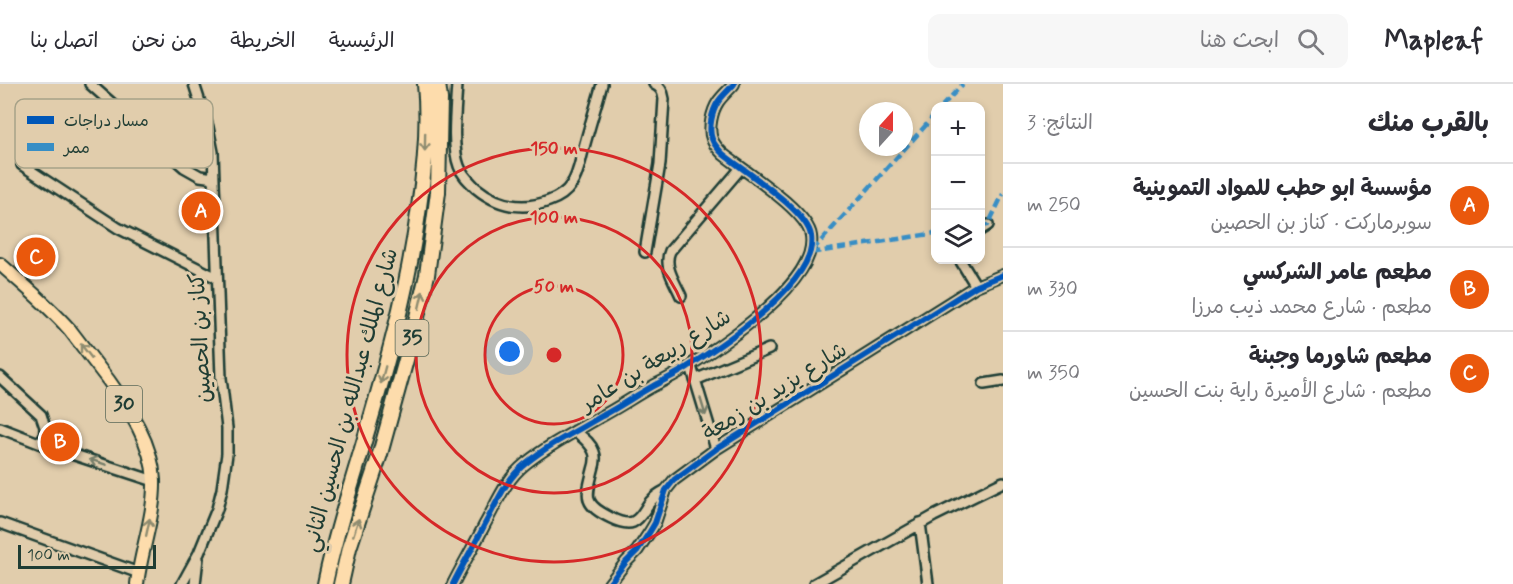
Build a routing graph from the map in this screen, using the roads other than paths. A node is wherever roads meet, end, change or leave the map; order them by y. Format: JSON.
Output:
{"nodes":[{"id":1,"x":90,"y":84,"type":"edge"},
{"id":2,"x":194,"y":84,"type":"edge"},
{"id":3,"x":425,"y":84,"type":"edge"},
{"id":4,"x":438,"y":84,"type":"edge"},
{"id":5,"x":457,"y":84,"type":"edge"},
{"id":6,"x":602,"y":84,"type":"edge"},
{"id":7,"x":654,"y":84,"type":"edge"},
{"id":8,"x":734,"y":84,"type":"edge"},
{"id":9,"x":108,"y":99,"type":"edge"},
{"id":10,"x":199,"y":99,"type":"edge"},
{"id":11,"x":213,"y":160,"type":"edge"},
{"id":12,"x":27,"y":168,"type":"edge"},
{"id":13,"x":187,"y":168,"type":"edge"},
{"id":14,"x":741,"y":168,"type":"junction"},
{"id":15,"x":214,"y":178,"type":"junction"},
{"id":16,"x":645,"y":252,"type":"dead end"},
{"id":17,"x":0,"y":264,"type":"edge"},
{"id":18,"x":962,"y":264,"type":"edge"},
{"id":19,"x":1003,"y":275,"type":"edge"},
{"id":20,"x":217,"y":278,"type":"junction"},
{"id":21,"x":976,"y":286,"type":"junction"},
{"id":22,"x":681,"y":296,"type":"dead end"},
{"id":23,"x":770,"y":349,"type":"dead end"},
{"id":24,"x":691,"y":366,"type":"junction"},
{"id":25,"x":0,"y":377,"type":"edge"},
{"id":26,"x":695,"y":380,"type":"junction"},
{"id":27,"x":1003,"y":381,"type":"edge"},
{"id":28,"x":984,"y":384,"type":"dead end"},
{"id":29,"x":0,"y":428,"type":"edge"},
{"id":30,"x":575,"y":431,"type":"junction"},
{"id":31,"x":44,"y":445,"type":"junction"},
{"id":32,"x":716,"y":448,"type":"junction"},
{"id":33,"x":154,"y":481,"type":"junction"},
{"id":34,"x":1003,"y":482,"type":"edge"},
{"id":35,"x":666,"y":490,"type":"junction"},
{"id":36,"x":920,"y":523,"type":"junction"},
{"id":37,"x":0,"y":525,"type":"edge"},
{"id":38,"x":199,"y":553,"type":"junction"},
{"id":39,"x":138,"y":579,"type":"edge"},
{"id":40,"x":826,"y":581,"type":"edge"},
{"id":41,"x":182,"y":584,"type":"edge"},
{"id":42,"x":195,"y":584,"type":"edge"},
{"id":43,"x":325,"y":584,"type":"edge"},
{"id":44,"x":341,"y":584,"type":"edge"},
{"id":45,"x":453,"y":584,"type":"edge"},
{"id":46,"x":609,"y":584,"type":"edge"},
{"id":47,"x":814,"y":584,"type":"edge"},
{"id":48,"x":928,"y":584,"type":"edge"}],
"edges":[{"from":1,"to":9,"type":"street"},
{"from":2,"to":10,"type":"street","name":"كناز بن الحصين"},
{"from":3,"to":43,"type":"highway","name":"شارع الملك عبدالله بن الحسين الثاني","number":"35","one_way":true},
{"from":44,"to":4,"type":"highway","name":"شارع الملك عبدالله بن الحسين الثاني","number":"35","one_way":true},
{"from":5,"to":6,"type":"street"},
{"from":7,"to":16,"type":"street"},
{"from":8,"to":14,"type":"street","name":"شارع ربيعة بن عامر"},
{"from":11,"to":15,"type":"street","name":"كناز بن الحصين"},
{"from":12,"to":20,"type":"street"},
{"from":13,"to":15,"type":"street"},
{"from":14,"to":22,"type":"street"},
{"from":14,"to":24,"type":"street","name":"شارع ربيعة بن عامر"},
{"from":15,"to":20,"type":"street","name":"كناز بن الحصين"},
{"from":33,"to":17,"type":"main road","number":"30","one_way":true},
{"from":18,"to":21,"type":"street"},
{"from":19,"to":21,"type":"street","name":"شارع يزيد بن زمعة"},
{"from":20,"to":38,"type":"street","name":"كناز بن الحصين"},
{"from":21,"to":32,"type":"street","name":"شارع يزيد بن زمعة"},
{"from":23,"to":26,"type":"street"},
{"from":24,"to":26,"type":"street"},
{"from":24,"to":30,"type":"street","name":"شارع ربيعة بن عامر"},
{"from":25,"to":31,"type":"street"},
{"from":26,"to":32,"type":"street","one_way":true},
{"from":27,"to":28,"type":"street"},
{"from":29,"to":31,"type":"street"},
{"from":30,"to":35,"type":"street"},
{"from":30,"to":45,"type":"street","name":"شارع ربيعة بن عامر"},
{"from":33,"to":31,"type":"street","one_way":true},
{"from":32,"to":35,"type":"street","name":"شارع يزيد بن زمعة"},
{"from":39,"to":33,"type":"main road","number":"30","one_way":true},
{"from":34,"to":36,"type":"street"},
{"from":35,"to":46,"type":"street","name":"شارع يزيد بن زمعة"},
{"from":36,"to":40,"type":"street"},
{"from":36,"to":48,"type":"street"},
{"from":37,"to":39,"type":"street"},
{"from":38,"to":41,"type":"street","name":"كناز بن الحصين"},
{"from":38,"to":42,"type":"street"},
{"from":40,"to":47,"type":"street"}]}
